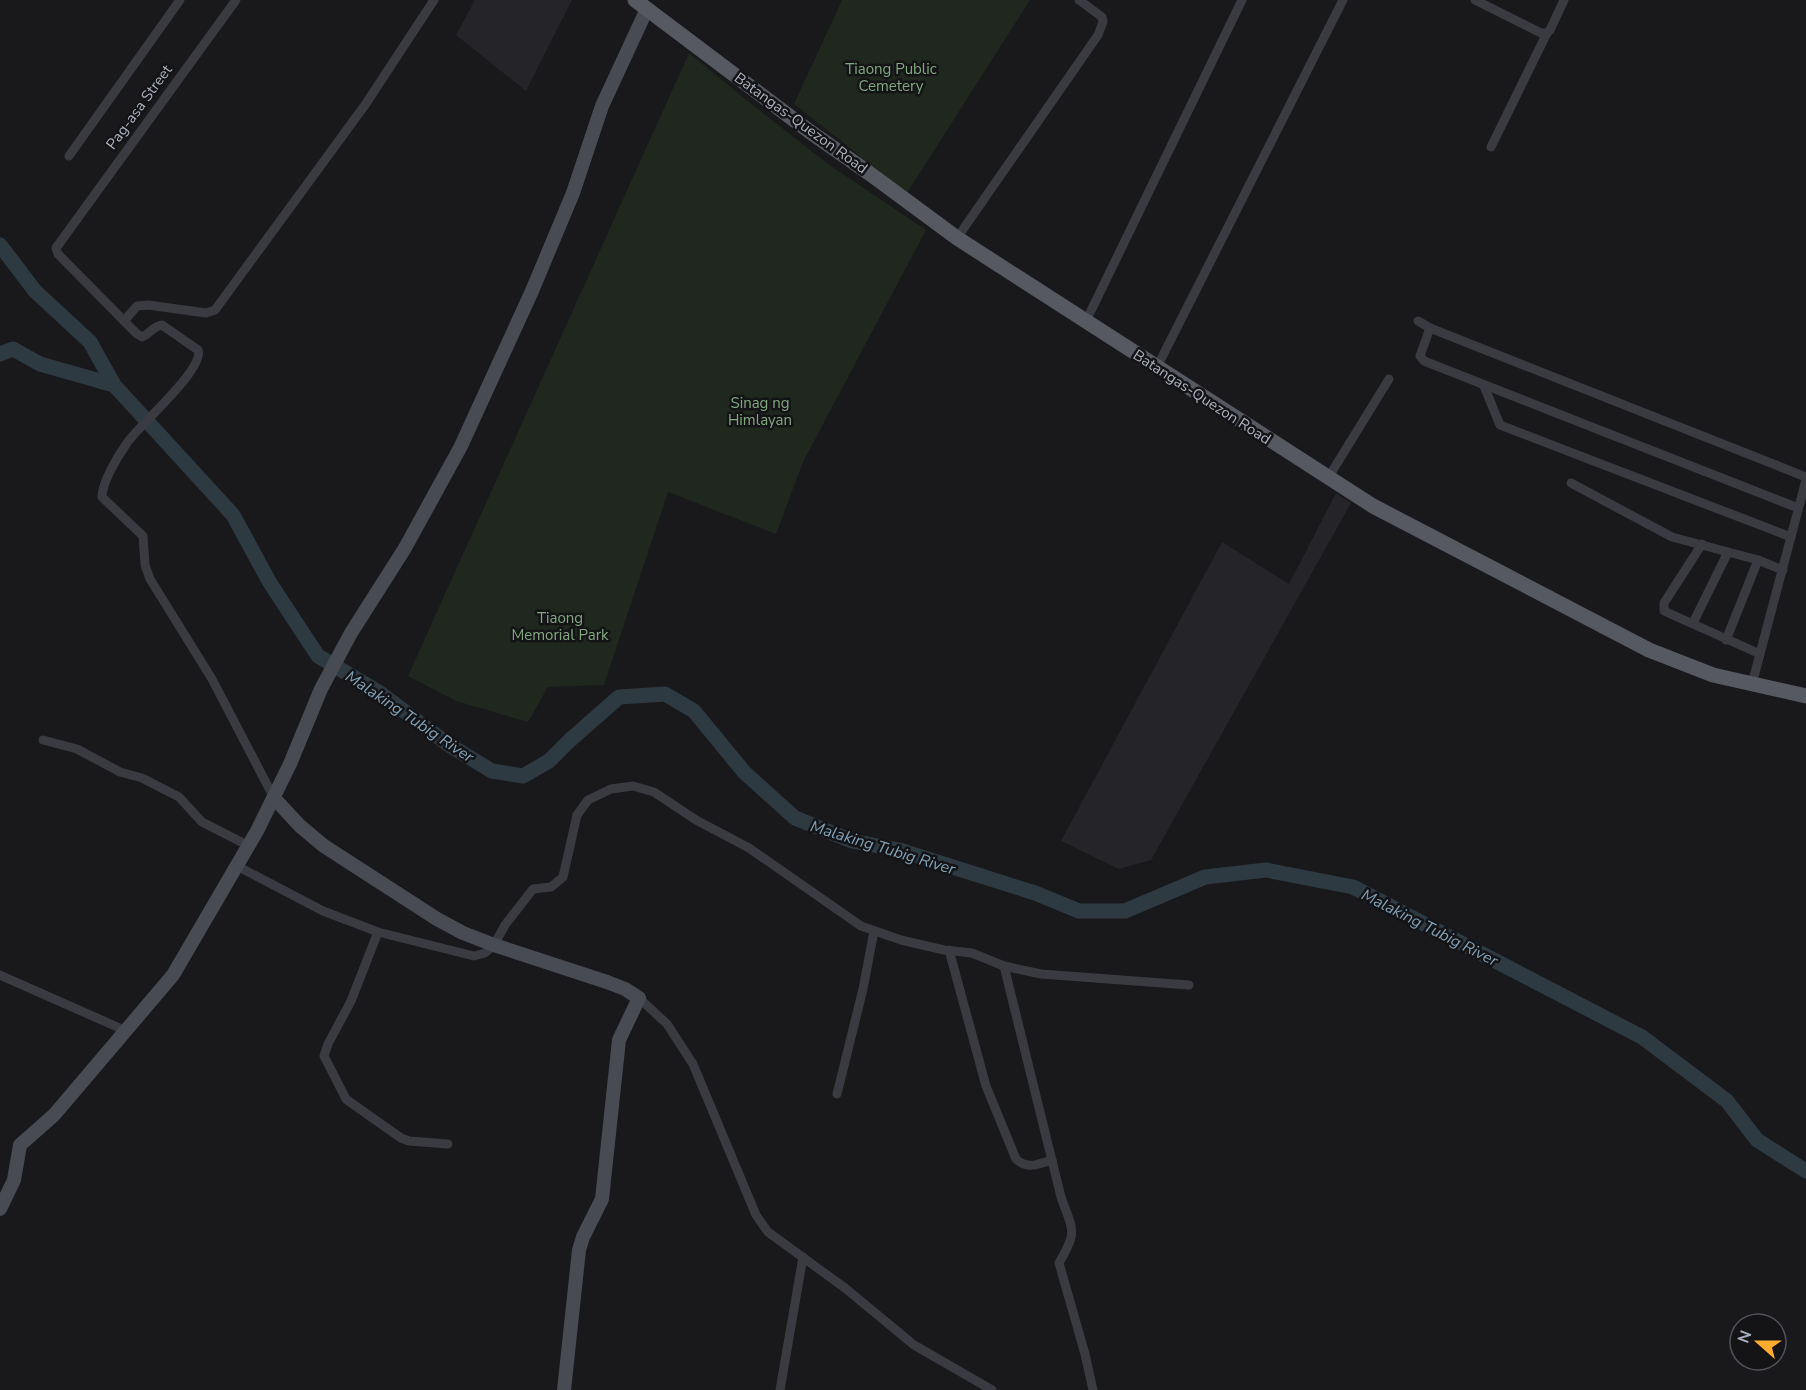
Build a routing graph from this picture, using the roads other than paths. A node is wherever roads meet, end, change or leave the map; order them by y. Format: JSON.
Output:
{"nodes":[{"id":1,"x":180,"y":0,"type":"edge"},
{"id":2,"x":236,"y":0,"type":"edge"},
{"id":3,"x":434,"y":0,"type":"edge"},
{"id":4,"x":1079,"y":0,"type":"edge"},
{"id":5,"x":1242,"y":0,"type":"edge"},
{"id":6,"x":1343,"y":0,"type":"edge"},
{"id":7,"x":1475,"y":0,"type":"edge"},
{"id":8,"x":1564,"y":0,"type":"edge"},
{"id":9,"x":641,"y":5,"type":"edge"},
{"id":10,"x":1547,"y":33,"type":"junction"},
{"id":11,"x":1491,"y":147,"type":"dead end"},
{"id":12,"x":69,"y":156,"type":"dead end"},
{"id":13,"x":957,"y":238,"type":"junction"},
{"id":14,"x":124,"y":321,"type":"junction"},
{"id":15,"x":1086,"y":321,"type":"junction"},
{"id":16,"x":1418,"y":321,"type":"dead end"},
{"id":17,"x":1430,"y":328,"type":"junction"},
{"id":18,"x":1157,"y":367,"type":"junction"},
{"id":19,"x":1389,"y":379,"type":"dead end"},
{"id":20,"x":1484,"y":386,"type":"junction"},
{"id":21,"x":1328,"y":478,"type":"junction"},
{"id":22,"x":1806,"y":478,"type":"edge"},
{"id":23,"x":1571,"y":483,"type":"dead end"},
{"id":24,"x":1798,"y":508,"type":"junction"},
{"id":25,"x":1791,"y":537,"type":"junction"},
{"id":26,"x":1702,"y":544,"type":"junction"},
{"id":27,"x":1728,"y":552,"type":"junction"},
{"id":28,"x":1758,"y":560,"type":"junction"},
{"id":29,"x":1783,"y":570,"type":"junction"},
{"id":30,"x":1693,"y":623,"type":"junction"},
{"id":31,"x":1726,"y":639,"type":"junction"},
{"id":32,"x":1760,"y":654,"type":"junction"},
{"id":33,"x":1752,"y":684,"type":"junction"},
{"id":34,"x":1806,"y":696,"type":"edge"},
{"id":35,"x":43,"y":740,"type":"dead end"},
{"id":36,"x":274,"y":798,"type":"junction"},
{"id":37,"x":248,"y":845,"type":"junction"},
{"id":38,"x":235,"y":865,"type":"junction"},
{"id":39,"x":874,"y":931,"type":"junction"},
{"id":40,"x":378,"y":932,"type":"junction"},
{"id":41,"x":494,"y":945,"type":"junction"},
{"id":42,"x":949,"y":950,"type":"junction"},
{"id":43,"x":1004,"y":966,"type":"junction"},
{"id":44,"x":0,"y":975,"type":"edge"},
{"id":45,"x":1189,"y":985,"type":"dead end"},
{"id":46,"x":639,"y":998,"type":"junction"},
{"id":47,"x":124,"y":1030,"type":"junction"},
{"id":48,"x":837,"y":1094,"type":"dead end"},
{"id":49,"x":448,"y":1144,"type":"dead end"},
{"id":50,"x":1052,"y":1160,"type":"junction"},
{"id":51,"x":0,"y":1209,"type":"edge"},
{"id":52,"x":803,"y":1257,"type":"junction"},
{"id":53,"x":564,"y":1390,"type":"edge"},
{"id":54,"x":780,"y":1390,"type":"edge"},
{"id":55,"x":992,"y":1390,"type":"edge"},
{"id":56,"x":1093,"y":1390,"type":"edge"}],
"edges":[{"from":1,"to":12,"type":"street"},
{"from":2,"to":14,"type":"street","name":"Pag-asa Street"},
{"from":3,"to":14,"type":"street"},
{"from":4,"to":13,"type":"street"},
{"from":5,"to":15,"type":"street"},
{"from":6,"to":18,"type":"street"},
{"from":7,"to":10,"type":"street"},
{"from":8,"to":10,"type":"street"},
{"from":9,"to":13,"type":"main road","name":"Batangas-Quezon Road"},
{"from":9,"to":36,"type":"street"},
{"from":10,"to":11,"type":"street"},
{"from":13,"to":15,"type":"main road","name":"Batangas-Quezon Road"},
{"from":14,"to":36,"type":"street"},
{"from":15,"to":18,"type":"main road","name":"Batangas-Quezon Road"},
{"from":16,"to":17,"type":"street"},
{"from":17,"to":20,"type":"street"},
{"from":17,"to":22,"type":"street"},
{"from":18,"to":21,"type":"main road","name":"Batangas-Quezon Road"},
{"from":19,"to":21,"type":"street"},
{"from":20,"to":24,"type":"street"},
{"from":20,"to":25,"type":"street"},
{"from":21,"to":33,"type":"main road","name":"Batangas-Quezon Road"},
{"from":22,"to":24,"type":"street"},
{"from":23,"to":26,"type":"street"},
{"from":24,"to":25,"type":"street"},
{"from":25,"to":29,"type":"street"},
{"from":26,"to":27,"type":"street"},
{"from":26,"to":30,"type":"street"},
{"from":27,"to":28,"type":"street"},
{"from":27,"to":30,"type":"street"},
{"from":28,"to":29,"type":"street"},
{"from":28,"to":31,"type":"street"},
{"from":29,"to":32,"type":"street"},
{"from":30,"to":31,"type":"street"},
{"from":31,"to":32,"type":"street"},
{"from":32,"to":33,"type":"street"},
{"from":33,"to":34,"type":"main road","name":"Batangas-Quezon Road"},
{"from":35,"to":37,"type":"street"},
{"from":36,"to":37,"type":"street"},
{"from":36,"to":41,"type":"street"},
{"from":37,"to":38,"type":"street"},
{"from":38,"to":40,"type":"street"},
{"from":38,"to":47,"type":"street"},
{"from":39,"to":41,"type":"street"},
{"from":39,"to":42,"type":"street"},
{"from":39,"to":48,"type":"street"},
{"from":40,"to":41,"type":"street"},
{"from":40,"to":49,"type":"street"},
{"from":41,"to":46,"type":"street"},
{"from":42,"to":43,"type":"street"},
{"from":42,"to":50,"type":"street"},
{"from":43,"to":45,"type":"street"},
{"from":43,"to":50,"type":"street"},
{"from":44,"to":47,"type":"street"},
{"from":46,"to":52,"type":"street"},
{"from":46,"to":53,"type":"street"},
{"from":47,"to":51,"type":"street"},
{"from":50,"to":56,"type":"street"},
{"from":52,"to":54,"type":"street"},
{"from":52,"to":55,"type":"street"}]}
